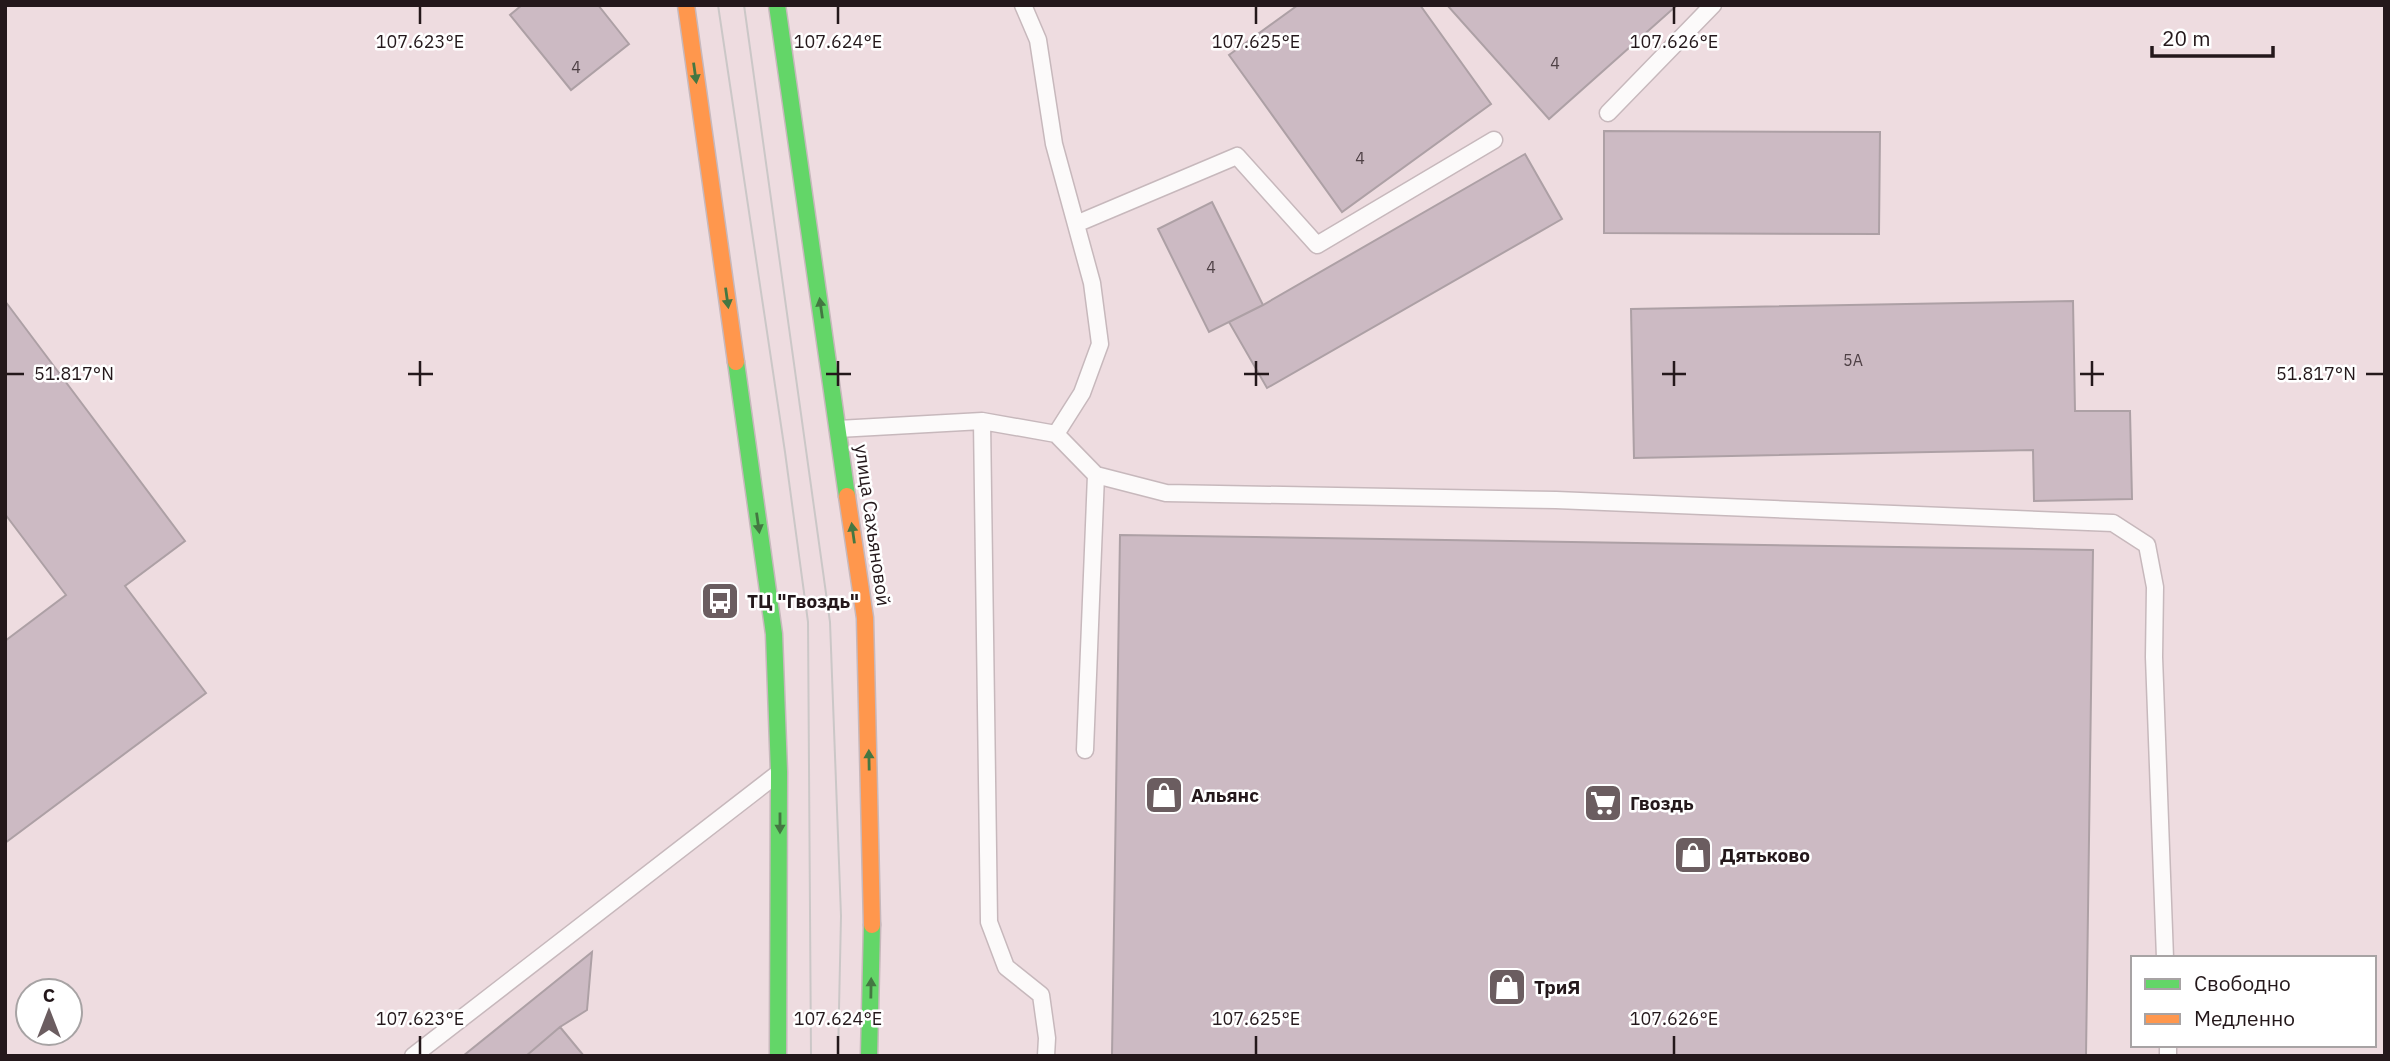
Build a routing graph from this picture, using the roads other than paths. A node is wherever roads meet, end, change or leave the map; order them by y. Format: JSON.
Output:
{"nodes":[{"id":1,"x":686,"y":5,"type":"edge"},
{"id":2,"x":777,"y":5,"type":"edge"},
{"id":3,"x":1023,"y":5,"type":"edge"},
{"id":4,"x":1713,"y":5,"type":"edge"},
{"id":5,"x":1608,"y":113,"type":"dead end"},
{"id":6,"x":1494,"y":140,"type":"dead end"},
{"id":7,"x":1076,"y":225,"type":"junction"},
{"id":8,"x":982,"y":421,"type":"junction"},
{"id":9,"x":838,"y":429,"type":"junction"},
{"id":10,"x":1056,"y":434,"type":"junction"},
{"id":11,"x":1096,"y":475,"type":"junction"},
{"id":12,"x":1085,"y":751,"type":"dead end"},
{"id":13,"x":779,"y":772,"type":"junction"},
{"id":14,"x":2165,"y":956,"type":"edge"},
{"id":15,"x":413,"y":1056,"type":"edge"},
{"id":16,"x":778,"y":1056,"type":"edge"},
{"id":17,"x":869,"y":1056,"type":"edge"},
{"id":18,"x":1046,"y":1056,"type":"edge"}],
"edges":[{"from":1,"to":13,"type":"main road","one_way":true},
{"from":9,"to":2,"type":"main road","name":"улица Сахьяновой","one_way":true},
{"from":3,"to":7,"type":"lane"},
{"from":4,"to":5,"type":"lane"},
{"from":6,"to":7,"type":"lane"},
{"from":7,"to":10,"type":"lane"},
{"from":8,"to":9,"type":"lane"},
{"from":8,"to":10,"type":"lane"},
{"from":8,"to":18,"type":"lane"},
{"from":17,"to":9,"type":"main road","name":"улица Сахьяновой","one_way":true},
{"from":10,"to":11,"type":"lane"},
{"from":11,"to":12,"type":"lane"},
{"from":11,"to":14,"type":"lane"},
{"from":13,"to":15,"type":"lane"},
{"from":13,"to":16,"type":"main road","one_way":true}]}
